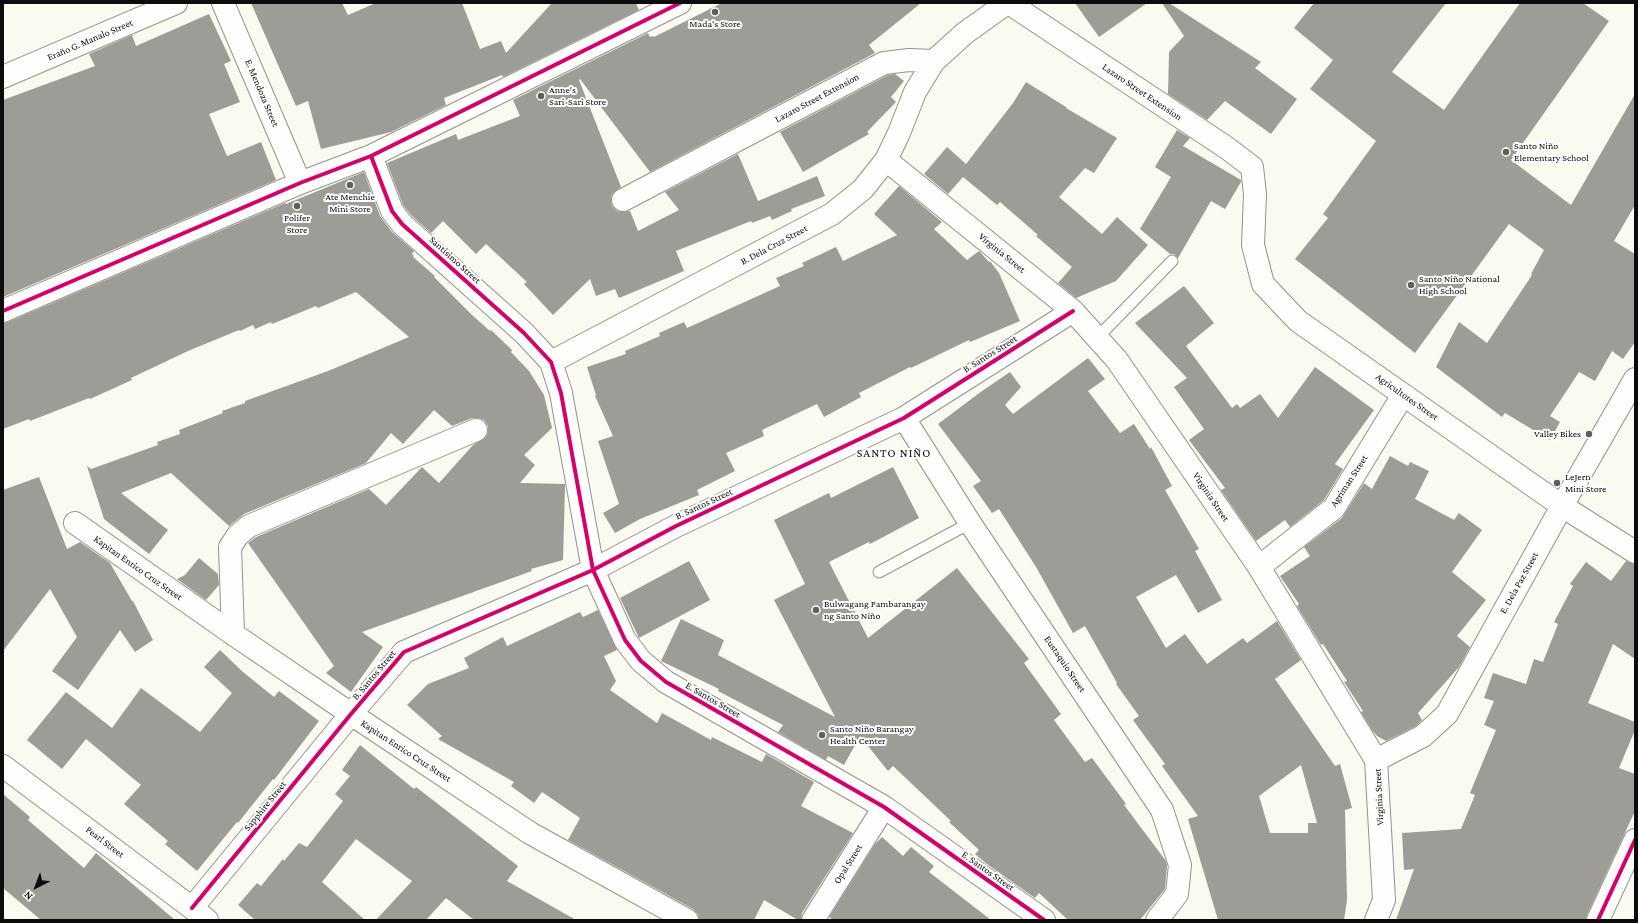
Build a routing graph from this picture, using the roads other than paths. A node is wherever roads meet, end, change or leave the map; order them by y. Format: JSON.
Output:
{"nodes":[{"id":1,"x":176,"y":3,"type":"edge"},
{"id":2,"x":223,"y":3,"type":"edge"},
{"id":3,"x":680,"y":3,"type":"edge"},
{"id":4,"x":1008,"y":3,"type":"edge"},
{"id":5,"x":934,"y":62,"type":"junction"},
{"id":6,"x":3,"y":77,"type":"edge"},
{"id":7,"x":371,"y":156,"type":"junction"},
{"id":8,"x":886,"y":160,"type":"junction"},
{"id":9,"x":300,"y":183,"type":"junction"},
{"id":10,"x":1255,"y":194,"type":"joint"},
{"id":11,"x":623,"y":200,"type":"dead end"},
{"id":12,"x":1172,"y":261,"type":"dead end"},
{"id":13,"x":3,"y":311,"type":"edge"},
{"id":14,"x":1073,"y":311,"type":"junction"},
{"id":15,"x":1097,"y":338,"type":"junction"},
{"id":16,"x":551,"y":362,"type":"junction"},
{"id":17,"x":1635,"y":379,"type":"edge"},
{"id":18,"x":1403,"y":395,"type":"junction"},
{"id":19,"x":904,"y":418,"type":"junction"},
{"id":20,"x":476,"y":430,"type":"dead end"},
{"id":21,"x":1562,"y":506,"type":"junction"},
{"id":22,"x":75,"y":523,"type":"dead end"},
{"id":23,"x":970,"y":523,"type":"junction"},
{"id":24,"x":1635,"y":552,"type":"edge"},
{"id":25,"x":1259,"y":567,"type":"junction"},
{"id":26,"x":593,"y":570,"type":"junction"},
{"id":27,"x":879,"y":572,"type":"dead end"},
{"id":28,"x":233,"y":634,"type":"junction"},
{"id":29,"x":350,"y":714,"type":"junction"},
{"id":30,"x":1376,"y":760,"type":"junction"},
{"id":31,"x":3,"y":766,"type":"edge"},
{"id":32,"x":884,"y":807,"type":"junction"},
{"id":33,"x":1635,"y":840,"type":"edge"},
{"id":34,"x":200,"y":914,"type":"edge"},
{"id":35,"x":687,"y":920,"type":"edge"},
{"id":36,"x":813,"y":920,"type":"edge"},
{"id":37,"x":1044,"y":920,"type":"edge"},
{"id":38,"x":1157,"y":920,"type":"edge"},
{"id":39,"x":1376,"y":920,"type":"edge"},
{"id":40,"x":1598,"y":920,"type":"edge"}],
"edges":[{"from":1,"to":6,"type":"street","name":"Eraño G. Manalo Street"},
{"from":2,"to":9,"type":"street","name":"E. Mendoza Street"},
{"from":3,"to":7,"type":"street"},
{"from":4,"to":5,"type":"street","name":"Lazaro Street Extension"},
{"from":4,"to":10,"type":"street","name":"Lazaro Street Extension"},
{"from":5,"to":8,"type":"street","name":"B. Dela Cruz Street"},
{"from":5,"to":11,"type":"street","name":"Lazaro Street Extension"},
{"from":7,"to":9,"type":"street"},
{"from":7,"to":16,"type":"street","name":"Santisimo Street"},
{"from":8,"to":14,"type":"street","name":"Virginia Street"},
{"from":8,"to":16,"type":"street","name":"B. Dela Cruz Street"},
{"from":9,"to":13,"type":"street"},
{"from":10,"to":18,"type":"street","name":"Agricultores Street"},
{"from":12,"to":15,"type":"lane"},
{"from":14,"to":15,"type":"street","name":"Virginia Street"},
{"from":14,"to":19,"type":"street","name":"B. Santos Street"},
{"from":15,"to":25,"type":"street","name":"Virginia Street"},
{"from":16,"to":26,"type":"street","name":"E. Santos Street"},
{"from":17,"to":21,"type":"street","name":"E. Dela Paz Street"},
{"from":18,"to":21,"type":"street","name":"Agricultores Street"},
{"from":18,"to":25,"type":"street","name":"Agriman Street"},
{"from":19,"to":23,"type":"street","name":"Eustaquio Street"},
{"from":19,"to":26,"type":"street","name":"B. Santos Street"},
{"from":20,"to":28,"type":"street"},
{"from":21,"to":24,"type":"street","name":"Agricultores Street"},
{"from":21,"to":30,"type":"street","name":"E. Dela Paz Street"},
{"from":22,"to":28,"type":"street","name":"Kapitan Enrico Cruz Street"},
{"from":23,"to":27,"type":"lane"},
{"from":23,"to":38,"type":"street","name":"Eustaquio Street"},
{"from":25,"to":30,"type":"street","name":"Virginia Street"},
{"from":26,"to":29,"type":"street","name":"B. Santos Street"},
{"from":26,"to":32,"type":"street","name":"E. Santos Street"},
{"from":28,"to":29,"type":"street","name":"Kapitan Enrico Cruz Street"},
{"from":29,"to":34,"type":"street","name":"Sapphire Street"},
{"from":29,"to":35,"type":"street","name":"Kapitan Enrico Cruz Street"},
{"from":30,"to":39,"type":"street","name":"Virginia Street"},
{"from":31,"to":34,"type":"street","name":"Pearl Street"},
{"from":32,"to":36,"type":"street","name":"Opal Street"},
{"from":32,"to":37,"type":"street","name":"E. Santos Street"},
{"from":33,"to":40,"type":"street"}]}
